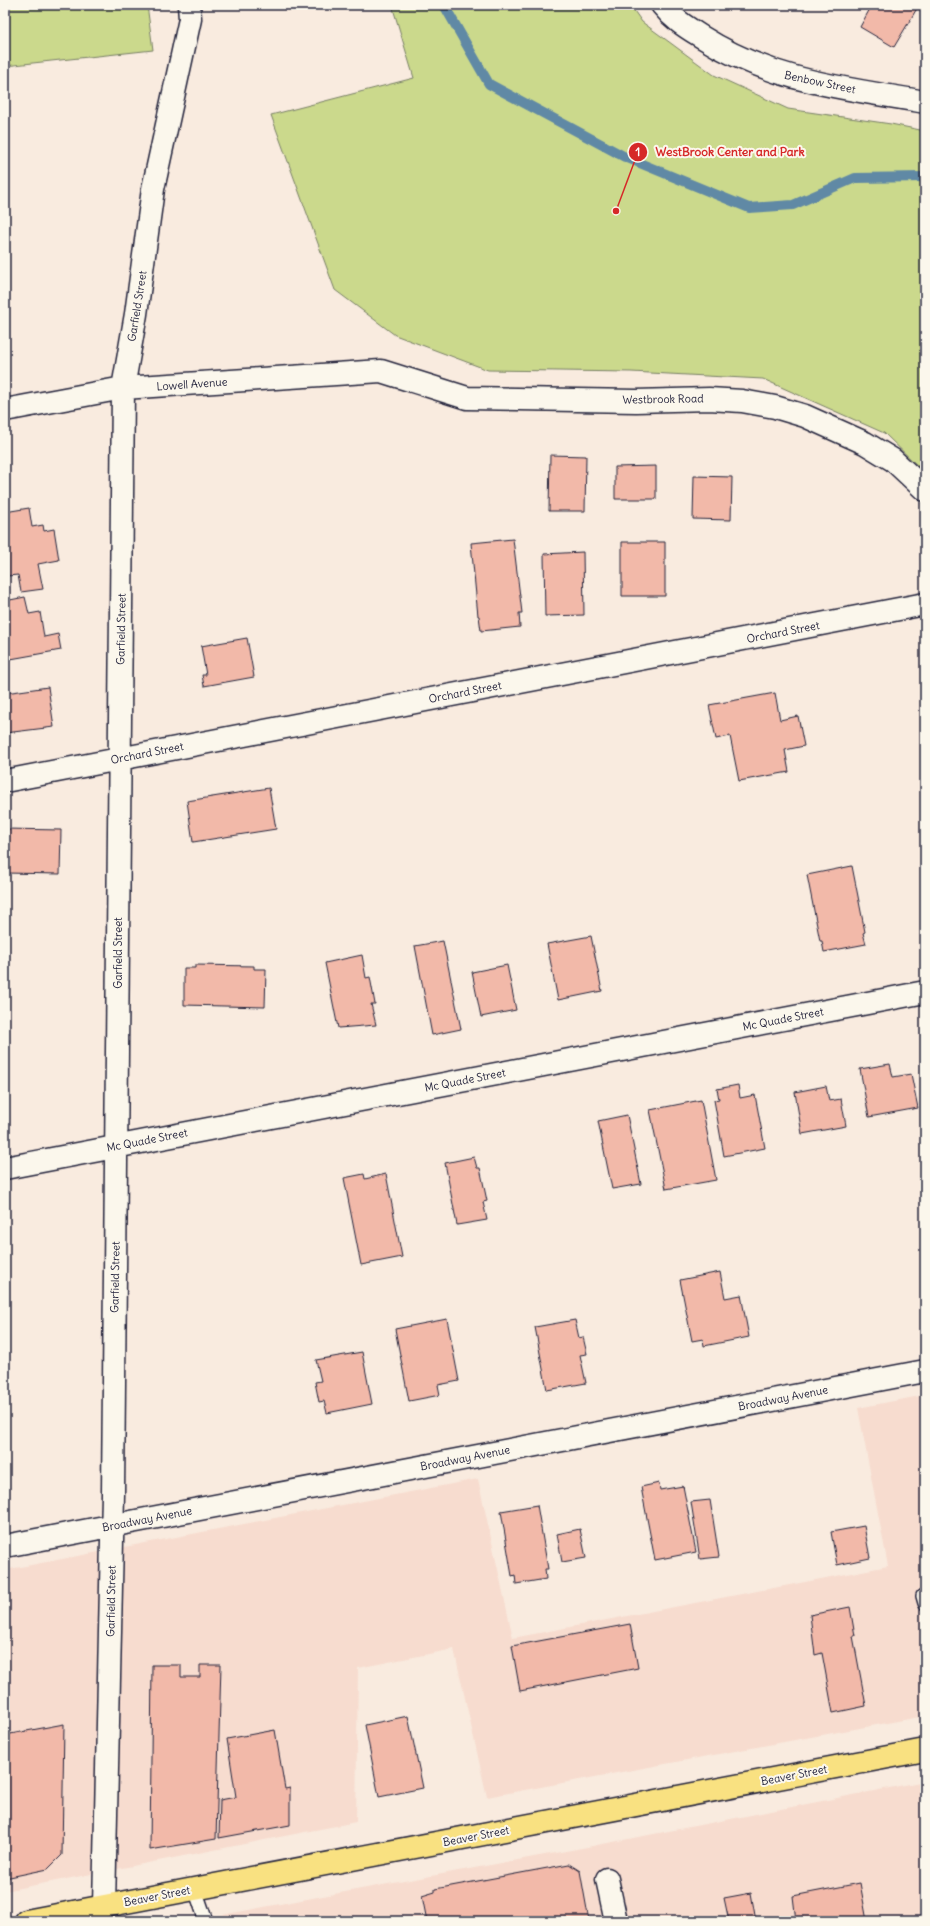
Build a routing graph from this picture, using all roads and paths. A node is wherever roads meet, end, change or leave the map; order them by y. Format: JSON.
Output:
{"nodes":[{"id":1,"x":189,"y":5,"type":"edge"},
{"id":2,"x":662,"y":5,"type":"edge"},
{"id":3,"x":925,"y":102,"type":"edge"},
{"id":4,"x":381,"y":371,"type":"joint"},
{"id":5,"x":123,"y":388,"type":"junction"},
{"id":6,"x":5,"y":410,"type":"edge"},
{"id":7,"x":925,"y":490,"type":"edge"},
{"id":8,"x":925,"y":604,"type":"edge"},
{"id":9,"x":119,"y":758,"type":"junction"},
{"id":10,"x":5,"y":781,"type":"edge"},
{"id":11,"x":925,"y":992,"type":"edge"},
{"id":12,"x":116,"y":1146,"type":"junction"},
{"id":13,"x":5,"y":1168,"type":"edge"},
{"id":14,"x":925,"y":1371,"type":"edge"},
{"id":15,"x":112,"y":1526,"type":"junction"},
{"id":16,"x":5,"y":1546,"type":"edge"},
{"id":17,"x":925,"y":1750,"type":"edge"},
{"id":18,"x":607,"y":1879,"type":"dead end"},
{"id":19,"x":194,"y":1889,"type":"junction"},
{"id":20,"x":104,"y":1906,"type":"junction"},
{"id":21,"x":26,"y":1921,"type":"edge"},
{"id":22,"x":206,"y":1921,"type":"edge"},
{"id":23,"x":616,"y":1921,"type":"edge"}],
"edges":[{"from":1,"to":5,"type":"street","name":"Garfield Street"},
{"from":2,"to":3,"type":"street","name":"Benbow Street"},
{"from":4,"to":5,"type":"street","name":"Lowell Avenue"},
{"from":4,"to":7,"type":"street","name":"Westbrook Road"},
{"from":5,"to":6,"type":"street","name":"Lowell Avenue"},
{"from":5,"to":9,"type":"street","name":"Garfield Street"},
{"from":8,"to":9,"type":"street","name":"Orchard Street"},
{"from":9,"to":10,"type":"street","name":"Orchard Street"},
{"from":9,"to":12,"type":"street","name":"Garfield Street"},
{"from":11,"to":12,"type":"street","name":"Mc Quade Street"},
{"from":12,"to":13,"type":"street","name":"Mc Quade Street"},
{"from":12,"to":15,"type":"street","name":"Garfield Street"},
{"from":14,"to":15,"type":"street","name":"Broadway Avenue"},
{"from":15,"to":16,"type":"street","name":"Broadway Avenue"},
{"from":15,"to":20,"type":"street","name":"Garfield Street"},
{"from":17,"to":19,"type":"main road","name":"Beaver Street"},
{"from":18,"to":23,"type":"street"},
{"from":19,"to":20,"type":"main road","name":"Beaver Street"},
{"from":19,"to":22,"type":"lane"},
{"from":20,"to":21,"type":"main road","name":"Beaver Street"}]}
